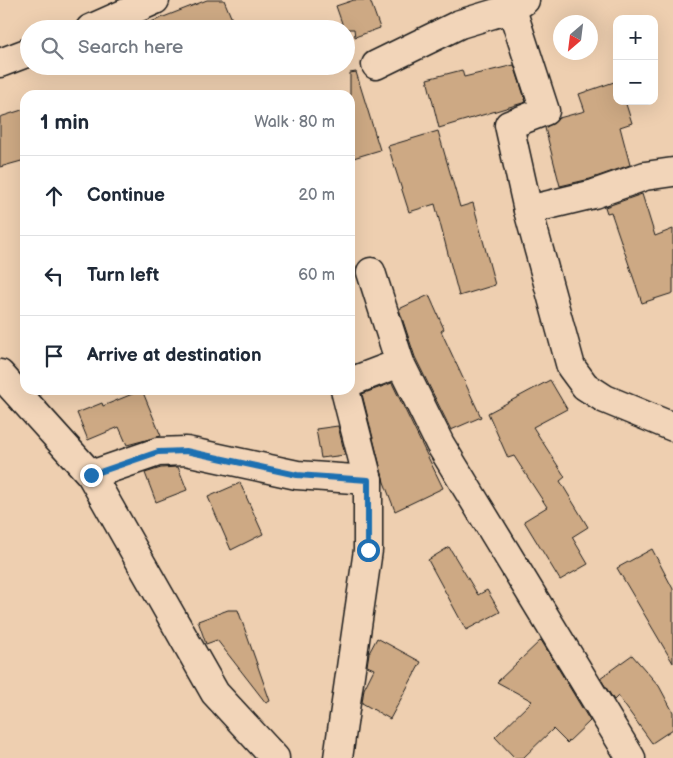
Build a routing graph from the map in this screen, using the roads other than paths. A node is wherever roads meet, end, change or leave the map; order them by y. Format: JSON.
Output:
{"nodes":[{"id":1,"x":155,"y":0,"type":"edge"},
{"id":2,"x":516,"y":3,"type":"edge"},
{"id":3,"x":110,"y":20,"type":"edge"},
{"id":4,"x":20,"y":55,"type":"edge"},
{"id":5,"x":0,"y":63,"type":"edge"},
{"id":6,"x":376,"y":65,"type":"dead end"},
{"id":7,"x":673,"y":172,"type":"edge"},
{"id":8,"x":528,"y":210,"type":"junction"},
{"id":9,"x":372,"y":272,"type":"dead end"},
{"id":10,"x":400,"y":363,"type":"junction"},
{"id":11,"x":0,"y":374,"type":"edge"},
{"id":12,"x":355,"y":380,"type":"edge"},
{"id":13,"x":346,"y":395,"type":"edge"},
{"id":14,"x":673,"y":427,"type":"edge"},
{"id":15,"x":91,"y":475,"type":"junction"},
{"id":16,"x":368,"y":480,"type":"junction"},
{"id":17,"x":275,"y":758,"type":"edge"},
{"id":18,"x":338,"y":758,"type":"edge"},
{"id":19,"x":631,"y":758,"type":"edge"}],
"edges":[{"from":1,"to":3,"type":"street"},
{"from":2,"to":6,"type":"street"},
{"from":2,"to":8,"type":"street"},
{"from":4,"to":5,"type":"street"},
{"from":7,"to":8,"type":"street"},
{"from":8,"to":14,"type":"street"},
{"from":9,"to":10,"type":"street"},
{"from":10,"to":12,"type":"street"},
{"from":10,"to":19,"type":"street"},
{"from":11,"to":15,"type":"street"},
{"from":13,"to":16,"type":"street"},
{"from":15,"to":16,"type":"street"},
{"from":15,"to":17,"type":"street"},
{"from":16,"to":18,"type":"street"}]}
